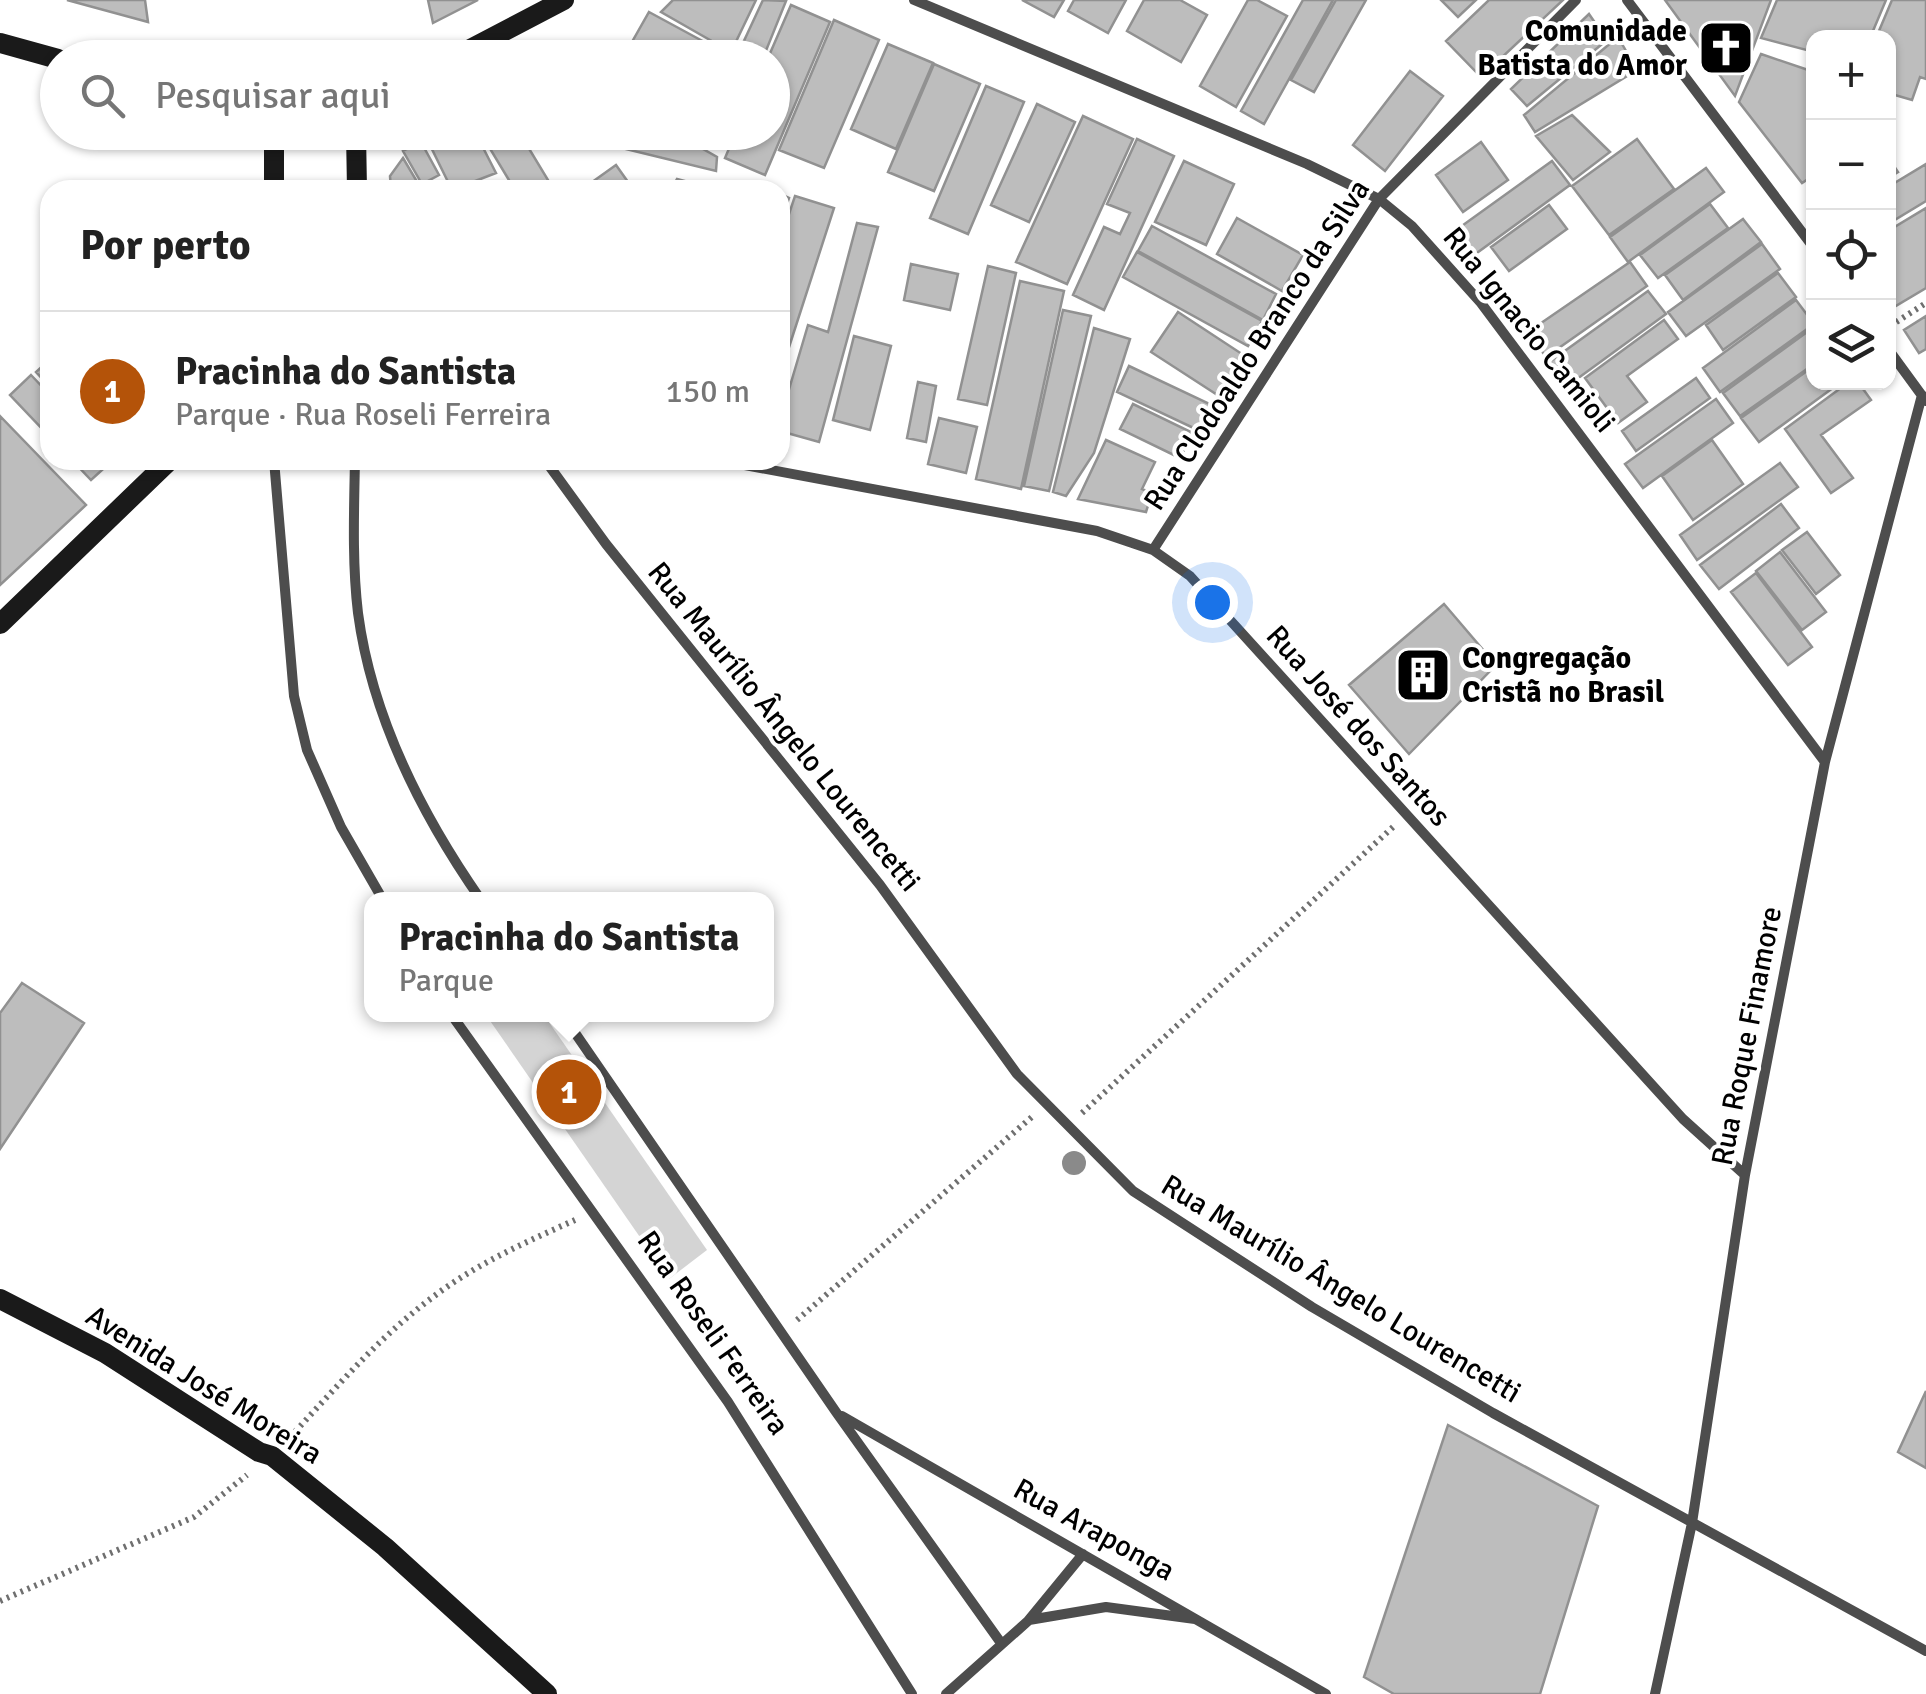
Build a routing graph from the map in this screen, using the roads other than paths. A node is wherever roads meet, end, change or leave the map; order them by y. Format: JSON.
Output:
{"nodes":[{"id":1,"x":564,"y":0,"type":"edge"},
{"id":2,"x":914,"y":0,"type":"edge"},
{"id":3,"x":1576,"y":0,"type":"edge"},
{"id":4,"x":1628,"y":0,"type":"edge"},
{"id":5,"x":487,"y":40,"type":"edge"},
{"id":6,"x":0,"y":43,"type":"edge"},
{"id":7,"x":40,"y":54,"type":"edge"},
{"id":8,"x":274,"y":150,"type":"edge"},
{"id":9,"x":356,"y":150,"type":"edge"},
{"id":10,"x":274,"y":180,"type":"edge"},
{"id":11,"x":357,"y":180,"type":"edge"},
{"id":12,"x":1379,"y":199,"type":"junction"},
{"id":13,"x":1806,"y":237,"type":"edge"},
{"id":14,"x":1896,"y":360,"type":"edge"},
{"id":15,"x":1924,"y":398,"type":"edge"},
{"id":16,"x":160,"y":470,"type":"edge"},
{"id":17,"x":275,"y":470,"type":"edge"},
{"id":18,"x":354,"y":470,"type":"edge"},
{"id":19,"x":552,"y":470,"type":"edge"},
{"id":20,"x":772,"y":470,"type":"edge"},
{"id":21,"x":1152,"y":550,"type":"junction"},
{"id":22,"x":0,"y":624,"type":"edge"},
{"id":23,"x":1825,"y":762,"type":"junction"},
{"id":24,"x":378,"y":892,"type":"edge"},
{"id":25,"x":476,"y":892,"type":"edge"},
{"id":26,"x":457,"y":1022,"type":"edge"},
{"id":27,"x":568,"y":1022,"type":"edge"},
{"id":28,"x":1745,"y":1175,"type":"junction"},
{"id":29,"x":0,"y":1299,"type":"edge"},
{"id":30,"x":836,"y":1412,"type":"junction"},
{"id":31,"x":1692,"y":1522,"type":"junction"},
{"id":32,"x":1082,"y":1554,"type":"junction"},
{"id":33,"x":1028,"y":1620,"type":"junction"},
{"id":34,"x":1206,"y":1621,"type":"junction"},
{"id":35,"x":1002,"y":1642,"type":"junction"},
{"id":36,"x":1926,"y":1651,"type":"edge"},
{"id":37,"x":547,"y":1694,"type":"edge"},
{"id":38,"x":912,"y":1694,"type":"edge"},
{"id":39,"x":946,"y":1694,"type":"edge"},
{"id":40,"x":1326,"y":1694,"type":"edge"},
{"id":41,"x":1656,"y":1694,"type":"edge"}],
"edges":[{"from":1,"to":5,"type":"main road"},
{"from":2,"to":12,"type":"street","name":"Rua Ignacio Camioli"},
{"from":3,"to":12,"type":"street","name":"Rua Clodoaldo Branco da Silva"},
{"from":4,"to":13,"type":"street"},
{"from":6,"to":7,"type":"main road"},
{"from":8,"to":10,"type":"main road"},
{"from":9,"to":11,"type":"main road"},
{"from":12,"to":21,"type":"street","name":"Rua Clodoaldo Branco da Silva"},
{"from":12,"to":23,"type":"street","name":"Rua Ignacio Camioli"},
{"from":14,"to":15,"type":"street"},
{"from":15,"to":23,"type":"street","name":"Rua Roque Finamore"},
{"from":16,"to":22,"type":"main road"},
{"from":17,"to":24,"type":"street"},
{"from":18,"to":25,"type":"street"},
{"from":19,"to":31,"type":"street","name":"Rua Maurílio Ângelo Lourencetti"},
{"from":20,"to":21,"type":"street","name":"Rua José dos Santos"},
{"from":21,"to":28,"type":"street","name":"Rua José dos Santos"},
{"from":23,"to":28,"type":"street","name":"Rua Roque Finamore"},
{"from":26,"to":38,"type":"street","name":"Rua Roseli Ferreira"},
{"from":27,"to":30,"type":"street","name":"Rua Roseli Ferreira"},
{"from":28,"to":31,"type":"street","name":"Rua Roque Finamore"},
{"from":29,"to":37,"type":"main road","name":"Avenida José Moreira"},
{"from":30,"to":32,"type":"street","name":"Rua Araponga"},
{"from":30,"to":35,"type":"street","name":"Rua Roseli Ferreira"},
{"from":31,"to":36,"type":"street","name":"Rua Maurílio Ângelo Lourencetti"},
{"from":31,"to":41,"type":"street","name":"Rua Roque Finamore"},
{"from":32,"to":33,"type":"street"},
{"from":32,"to":34,"type":"street","name":"Rua Araponga"},
{"from":33,"to":34,"type":"street"},
{"from":33,"to":35,"type":"street"},
{"from":34,"to":40,"type":"street","name":"Rua Araponga"},
{"from":35,"to":39,"type":"street"}]}
